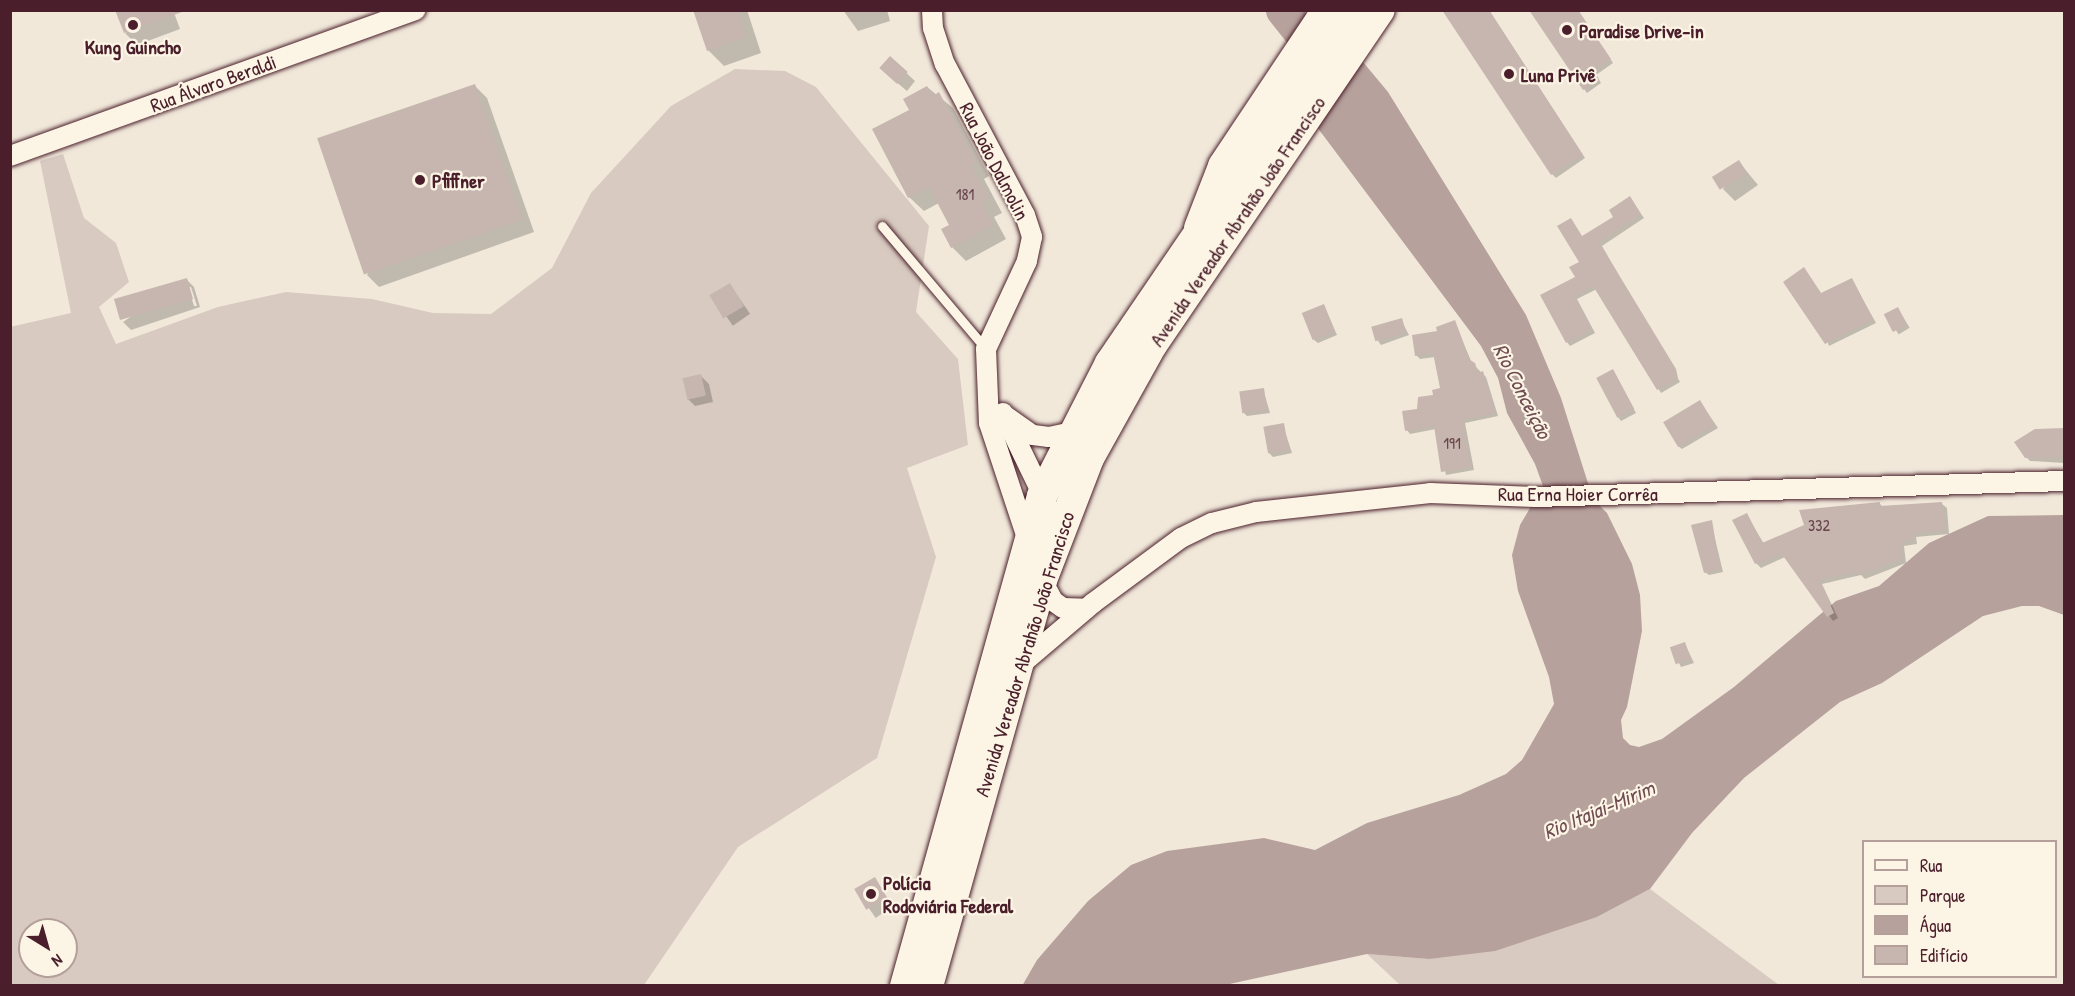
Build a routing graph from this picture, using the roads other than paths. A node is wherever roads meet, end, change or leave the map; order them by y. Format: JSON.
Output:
{"nodes":[{"id":1,"x":415,"y":10,"type":"edge"},
{"id":2,"x":932,"y":10,"type":"edge"},
{"id":3,"x":1356,"y":14,"type":"edge"},
{"id":4,"x":1270,"y":132,"type":"junction"},
{"id":5,"x":10,"y":156,"type":"edge"},
{"id":6,"x":882,"y":226,"type":"dead end"},
{"id":7,"x":1200,"y":228,"type":"joint"},
{"id":8,"x":986,"y":349,"type":"junction"},
{"id":9,"x":988,"y":380,"type":"junction"},
{"id":10,"x":1003,"y":413,"type":"junction"},
{"id":11,"x":1072,"y":432,"type":"junction"},
{"id":12,"x":2064,"y":481,"type":"edge"},
{"id":13,"x":1042,"y":496,"type":"junction"},
{"id":14,"x":1057,"y":532,"type":"junction"},
{"id":15,"x":1028,"y":541,"type":"junction"},
{"id":16,"x":1042,"y":580,"type":"junction"},
{"id":17,"x":1086,"y":609,"type":"junction"},
{"id":18,"x":1016,"y":668,"type":"junction"},
{"id":19,"x":905,"y":986,"type":"edge"},
{"id":20,"x":928,"y":986,"type":"edge"}],
"edges":[{"from":1,"to":5,"type":"street","name":"Rua Álvaro Beraldi"},
{"from":2,"to":8,"type":"street","name":"Rua João Dalmolin"},
{"from":3,"to":4,"type":"highway"},
{"from":3,"to":4,"type":"main road","name":"Avenida Vereador Abrahão João Francisco"},
{"from":4,"to":7,"type":"highway"},
{"from":4,"to":14,"type":"main road","name":"Avenida Vereador Abrahão João Francisco"},
{"from":6,"to":8,"type":"lane"},
{"from":7,"to":11,"type":"main road","name":"Avenida Vereador Abrahão João Francisco"},
{"from":8,"to":9,"type":"street","name":"Rua João Dalmolin"},
{"from":9,"to":10,"type":"street","name":"Rua João Dalmolin"},
{"from":9,"to":15,"type":"street","name":"Rua João Dalmolin"},
{"from":10,"to":11,"type":"street","name":"Rua João Dalmolin"},
{"from":10,"to":13,"type":"street","name":"Rua João Dalmolin"},
{"from":11,"to":13,"type":"main road","name":"Avenida Vereador Abrahão João Francisco"},
{"from":12,"to":17,"type":"street","name":"Rua Erna Hoier Corrêa"},
{"from":13,"to":14,"type":"street","name":"Rua João Dalmolin"},
{"from":13,"to":15,"type":"main road","name":"Avenida Vereador Abrahão João Francisco"},
{"from":14,"to":16,"type":"main road","name":"Avenida Vereador Abrahão João Francisco"},
{"from":15,"to":19,"type":"main road","name":"Avenida Vereador Abrahão João Francisco"},
{"from":16,"to":17,"type":"street"},
{"from":16,"to":18,"type":"main road","name":"Avenida Vereador Abrahão João Francisco"},
{"from":17,"to":18,"type":"street","name":"Rua Erna Hoier Corrêa"},
{"from":18,"to":20,"type":"main road","name":"Avenida Vereador Abrahão João Francisco"}]}
